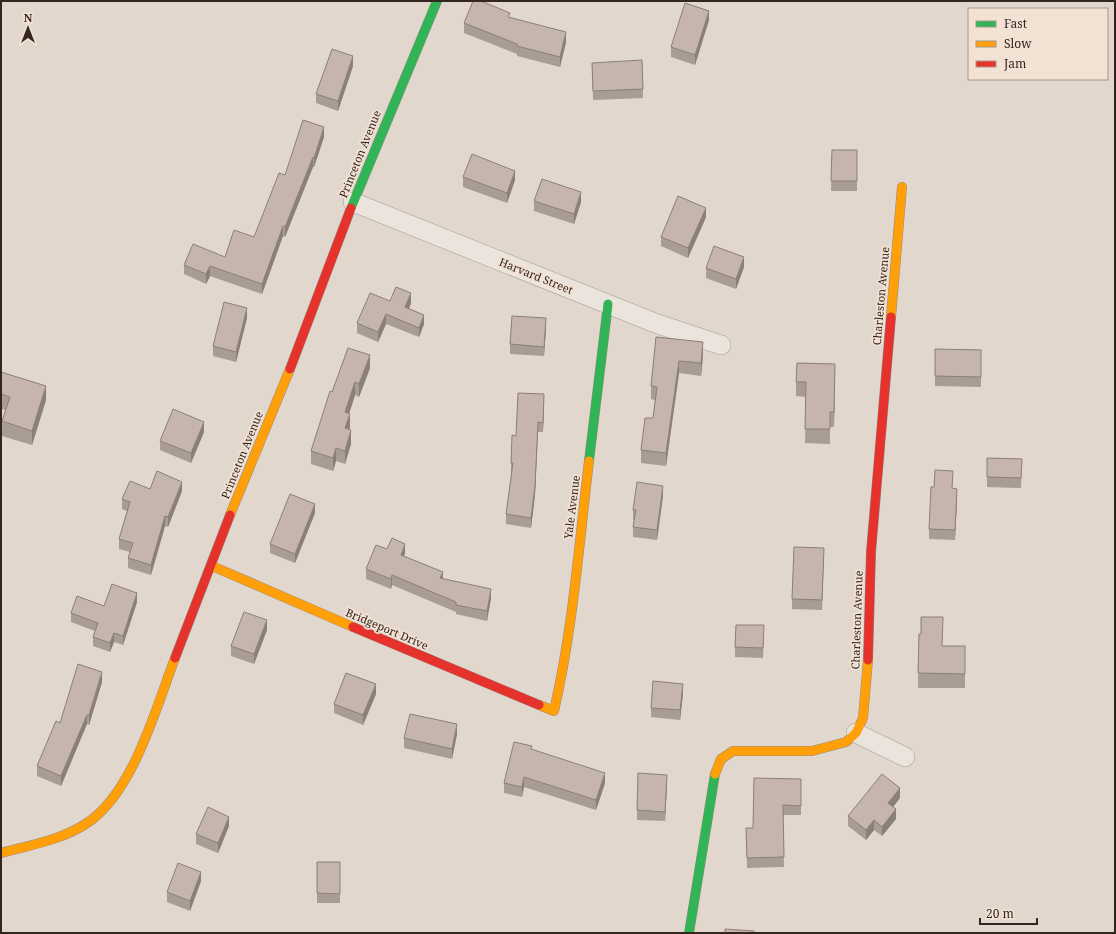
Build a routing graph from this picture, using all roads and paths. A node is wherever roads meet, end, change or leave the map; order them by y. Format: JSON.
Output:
{"nodes":[{"id":1,"x":437,"y":1,"type":"edge"},
{"id":2,"x":902,"y":187,"type":"dead end"},
{"id":3,"x":353,"y":202,"type":"junction"},
{"id":4,"x":608,"y":304,"type":"junction"},
{"id":5,"x":721,"y":345,"type":"dead end"},
{"id":6,"x":212,"y":566,"type":"junction"},
{"id":7,"x":554,"y":711,"type":"joint"},
{"id":8,"x":856,"y":733,"type":"junction"},
{"id":9,"x":905,"y":757,"type":"dead end"},
{"id":10,"x":1,"y":852,"type":"edge"},
{"id":11,"x":689,"y":933,"type":"edge"}],
"edges":[{"from":1,"to":3,"type":"street","name":"Princeton Avenue"},
{"from":2,"to":8,"type":"street","name":"Charleston Avenue"},
{"from":3,"to":4,"type":"street","name":"Harvard Street"},
{"from":3,"to":6,"type":"street","name":"Princeton Avenue"},
{"from":4,"to":5,"type":"street","name":"Harvard Street"},
{"from":4,"to":7,"type":"street","name":"Yale Avenue"},
{"from":6,"to":7,"type":"street","name":"Bridgeport Drive"},
{"from":6,"to":10,"type":"street","name":"Princeton Avenue"},
{"from":8,"to":9,"type":"street"},
{"from":8,"to":11,"type":"street"}]}
